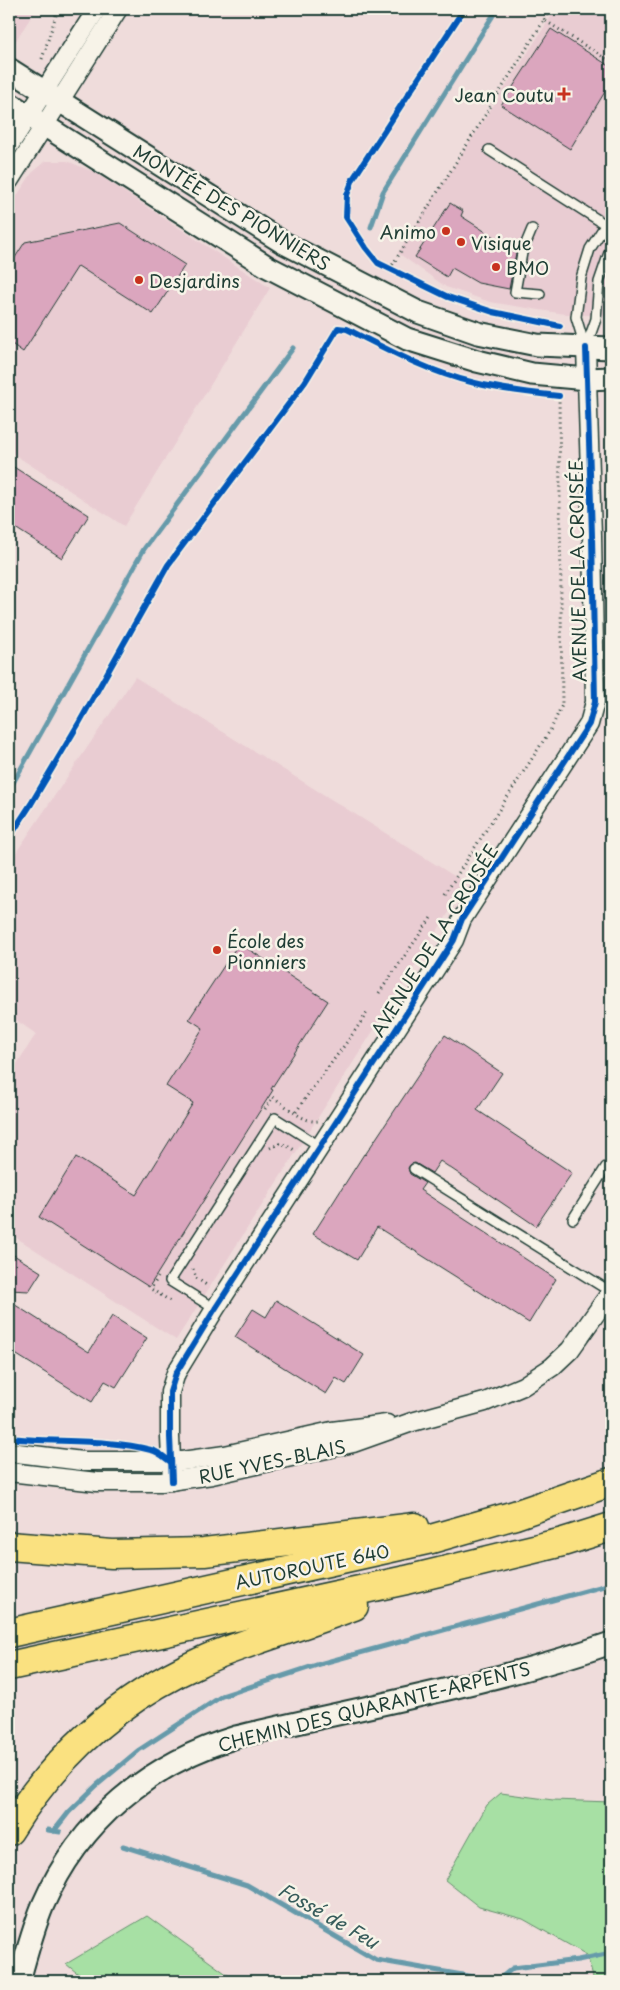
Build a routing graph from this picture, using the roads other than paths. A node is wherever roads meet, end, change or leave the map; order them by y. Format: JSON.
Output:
{"nodes":[{"id":1,"x":97,"y":9,"type":"edge"},
{"id":2,"x":118,"y":9,"type":"edge"},
{"id":3,"x":9,"y":69,"type":"edge"},
{"id":4,"x":52,"y":97,"type":"junction"},
{"id":5,"x":9,"y":103,"type":"edge"},
{"id":6,"x":36,"y":121,"type":"junction"},
{"id":7,"x":9,"y":146,"type":"edge"},
{"id":8,"x":489,"y":150,"type":"dead end"},
{"id":9,"x":9,"y":181,"type":"edge"},
{"id":10,"x":611,"y":216,"type":"edge"},
{"id":11,"x":606,"y":225,"type":"junction"},
{"id":12,"x":532,"y":229,"type":"dead end"},
{"id":13,"x":611,"y":247,"type":"edge"},
{"id":14,"x":540,"y":294,"type":"dead end"},
{"id":15,"x":586,"y":348,"type":"junction"},
{"id":16,"x":611,"y":348,"type":"edge"},
{"id":17,"x":611,"y":378,"type":"edge"},
{"id":18,"x":587,"y":379,"type":"junction"},
{"id":19,"x":321,"y":1146,"type":"junction"},
{"id":20,"x":611,"y":1165,"type":"edge"},
{"id":21,"x":414,"y":1169,"type":"dead end"},
{"id":22,"x":573,"y":1219,"type":"dead end"},
{"id":23,"x":611,"y":1292,"type":"edge"},
{"id":24,"x":215,"y":1309,"type":"junction"},
{"id":25,"x":412,"y":1422,"type":"junction"},
{"id":26,"x":9,"y":1452,"type":"edge"},
{"id":27,"x":171,"y":1462,"type":"junction"},
{"id":28,"x":9,"y":1472,"type":"edge"},
{"id":29,"x":172,"y":1481,"type":"junction"},
{"id":30,"x":611,"y":1482,"type":"edge"},
{"id":31,"x":529,"y":1511,"type":"junction"},
{"id":32,"x":611,"y":1527,"type":"edge"},
{"id":33,"x":9,"y":1546,"type":"edge"},
{"id":34,"x":475,"y":1564,"type":"junction"},
{"id":35,"x":9,"y":1633,"type":"edge"},
{"id":36,"x":611,"y":1643,"type":"edge"},
{"id":37,"x":9,"y":1666,"type":"edge"},
{"id":38,"x":9,"y":1831,"type":"edge"},
{"id":39,"x":19,"y":1981,"type":"edge"}],
"edges":[{"from":1,"to":4,"type":"street"},
{"from":2,"to":4,"type":"street"},
{"from":3,"to":4,"type":"street","name":"MONTÉE DES PIONNIERS"},
{"from":4,"to":6,"type":"street"},
{"from":4,"to":15,"type":"street","name":"MONTÉE DES PIONNIERS"},
{"from":5,"to":6,"type":"street","name":"MONTÉE DES PIONNIERS"},
{"from":6,"to":7,"type":"street"},
{"from":6,"to":9,"type":"street"},
{"from":6,"to":18,"type":"street","name":"MONTÉE DES PIONNIERS"},
{"from":8,"to":11,"type":"lane"},
{"from":10,"to":11,"type":"lane"},
{"from":11,"to":15,"type":"lane"},
{"from":12,"to":14,"type":"lane"},
{"from":13,"to":15,"type":"lane"},
{"from":15,"to":16,"type":"street","name":"MONTÉE DES PIONNIERS"},
{"from":15,"to":18,"type":"street","name":"AVENUE DE LA CROISÉE"},
{"from":17,"to":18,"type":"street","name":"MONTÉE DES PIONNIERS"},
{"from":18,"to":19,"type":"street","name":"AVENUE DE LA CROISÉE"},
{"from":19,"to":24,"type":"street","name":"AVENUE DE LA CROISÉE"},
{"from":19,"to":24,"type":"lane"},
{"from":20,"to":22,"type":"lane"},
{"from":21,"to":23,"type":"lane"},
{"from":23,"to":25,"type":"street","name":"RUE YVES-BLAIS"},
{"from":24,"to":27,"type":"street","name":"AVENUE DE LA CROISÉE"},
{"from":25,"to":27,"type":"street","name":"RUE YVES-BLAIS"},
{"from":25,"to":29,"type":"street","name":"RUE YVES-BLAIS"},
{"from":26,"to":27,"type":"street","name":"RUE YVES-BLAIS"},
{"from":27,"to":29,"type":"street","name":"AVENUE DE LA CROISÉE"},
{"from":28,"to":29,"type":"street","name":"RUE YVES-BLAIS"},
{"from":30,"to":31,"type":"highway","name":"AUTOROUTE 640"},
{"from":31,"to":33,"type":"highway"},
{"from":31,"to":35,"type":"highway","name":"AUTOROUTE 640"},
{"from":32,"to":34,"type":"highway","name":"AUTOROUTE 640"},
{"from":34,"to":37,"type":"highway","name":"AUTOROUTE 640"},
{"from":34,"to":38,"type":"highway"},
{"from":36,"to":39,"type":"street","name":"CHEMIN DES QUARANTE-ARPENTS"}]}
